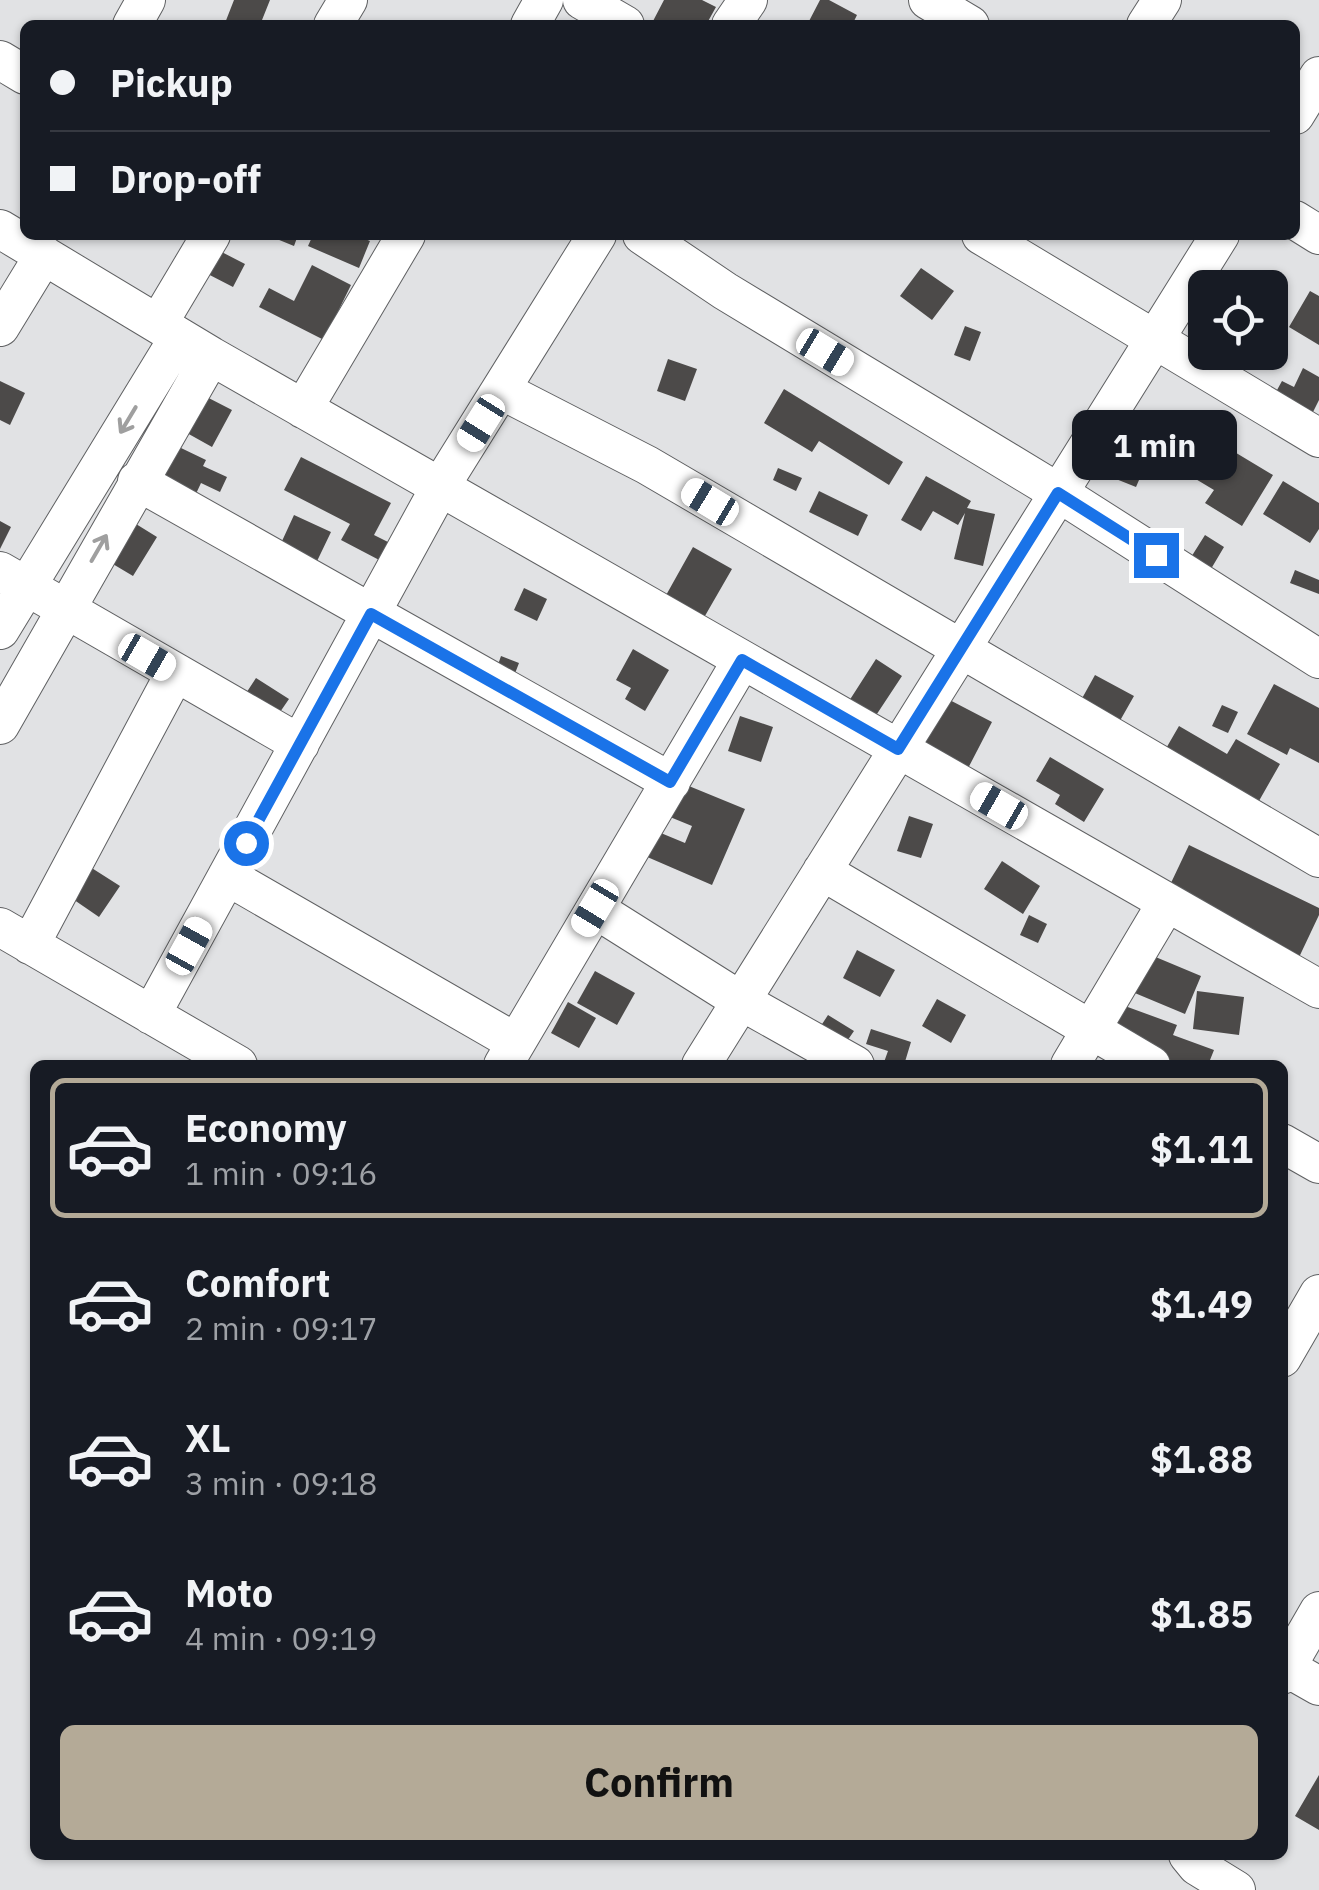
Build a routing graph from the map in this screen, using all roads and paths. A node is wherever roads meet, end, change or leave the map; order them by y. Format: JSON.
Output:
{"nodes":[{"id":1,"x":582,"y":0,"type":"edge"},
{"id":2,"x":616,"y":20,"type":"edge"},
{"id":3,"x":1319,"y":76,"type":"edge"},
{"id":4,"x":1300,"y":106,"type":"edge"},
{"id":5,"x":20,"y":239,"type":"edge"},
{"id":6,"x":29,"y":240,"type":"edge"},
{"id":7,"x":209,"y":240,"type":"edge"},
{"id":8,"x":403,"y":240,"type":"edge"},
{"id":9,"x":594,"y":240,"type":"edge"},
{"id":10,"x":650,"y":240,"type":"edge"},
{"id":11,"x":989,"y":240,"type":"edge"},
{"id":12,"x":1217,"y":240,"type":"edge"},
{"id":13,"x":0,"y":327,"type":"edge"},
{"id":14,"x":1155,"y":338,"type":"junction"},
{"id":15,"x":183,"y":339,"type":"junction"},
{"id":16,"x":501,"y":390,"type":"junction"},
{"id":17,"x":304,"y":409,"type":"junction"},
{"id":18,"x":1319,"y":438,"type":"edge"},
{"id":19,"x":138,"y":481,"type":"junction"},
{"id":20,"x":440,"y":488,"type":"junction"},
{"id":21,"x":1058,"y":493,"type":"junction"},
{"id":22,"x":13,"y":579,"type":"edge"},
{"id":23,"x":64,"y":609,"type":"junction"},
{"id":24,"x":371,"y":614,"type":"junction"},
{"id":25,"x":0,"y":630,"type":"edge"},
{"id":26,"x":960,"y":650,"type":"junction"},
{"id":27,"x":742,"y":660,"type":"junction"},
{"id":28,"x":1319,"y":660,"type":"edge"},
{"id":29,"x":175,"y":673,"type":"junction"},
{"id":30,"x":0,"y":725,"type":"edge"},
{"id":31,"x":300,"y":744,"type":"junction"},
{"id":32,"x":898,"y":749,"type":"junction"},
{"id":33,"x":670,"y":782,"type":"junction"},
{"id":34,"x":1319,"y":858,"type":"edge"},
{"id":35,"x":822,"y":871,"type":"junction"},
{"id":36,"x":228,"y":876,"type":"junction"},
{"id":37,"x":1167,"y":902,"type":"junction"},
{"id":38,"x":595,"y":908,"type":"junction"},
{"id":39,"x":8,"y":932,"type":"edge"},
{"id":40,"x":1319,"y":989,"type":"edge"},
{"id":41,"x":741,"y":1001,"type":"junction"},
{"id":42,"x":151,"y":1015,"type":"junction"},
{"id":43,"x":1091,"y":1030,"type":"junction"},
{"id":44,"x":509,"y":1053,"type":"edge"},
{"id":45,"x":229,"y":1060,"type":"edge"},
{"id":46,"x":704,"y":1060,"type":"edge"},
{"id":47,"x":847,"y":1060,"type":"edge"},
{"id":48,"x":1073,"y":1060,"type":"edge"},
{"id":49,"x":1142,"y":1060,"type":"edge"},
{"id":50,"x":1288,"y":1146,"type":"edge"},
{"id":51,"x":1319,"y":1164,"type":"edge"},
{"id":52,"x":1319,"y":1294,"type":"edge"},
{"id":53,"x":1300,"y":1341,"type":"edge"},
{"id":54,"x":1319,"y":1612,"type":"edge"},
{"id":55,"x":1293,"y":1674,"type":"edge"}],
"edges":[{"from":1,"to":2,"type":"street"},
{"from":3,"to":4,"type":"street"},
{"from":5,"to":13,"type":"street"},
{"from":6,"to":15,"type":"street"},
{"from":7,"to":15,"type":"street"},
{"from":8,"to":17,"type":"street"},
{"from":9,"to":16,"type":"street"},
{"from":10,"to":21,"type":"street"},
{"from":11,"to":14,"type":"street"},
{"from":12,"to":14,"type":"street"},
{"from":14,"to":18,"type":"street"},
{"from":14,"to":21,"type":"street"},
{"from":15,"to":17,"type":"street"},
{"from":15,"to":19,"type":"street"},
{"from":15,"to":22,"type":"street","one_way":true},
{"from":16,"to":20,"type":"street"},
{"from":16,"to":26,"type":"street"},
{"from":17,"to":20,"type":"street"},
{"from":23,"to":19,"type":"street","one_way":true},
{"from":19,"to":24,"type":"street"},
{"from":20,"to":24,"type":"street"},
{"from":20,"to":27,"type":"street"},
{"from":21,"to":26,"type":"street"},
{"from":21,"to":28,"type":"street"},
{"from":22,"to":23,"type":"street"},
{"from":22,"to":25,"type":"street"},
{"from":23,"to":29,"type":"street"},
{"from":23,"to":30,"type":"street"},
{"from":24,"to":31,"type":"street"},
{"from":24,"to":33,"type":"street"},
{"from":26,"to":32,"type":"street"},
{"from":26,"to":34,"type":"street"},
{"from":27,"to":32,"type":"street"},
{"from":27,"to":33,"type":"street"},
{"from":29,"to":31,"type":"street"},
{"from":29,"to":39,"type":"street"},
{"from":31,"to":36,"type":"street"},
{"from":32,"to":35,"type":"street"},
{"from":32,"to":37,"type":"street"},
{"from":33,"to":38,"type":"street"},
{"from":35,"to":41,"type":"street"},
{"from":35,"to":43,"type":"street"},
{"from":36,"to":42,"type":"street"},
{"from":36,"to":44,"type":"street"},
{"from":37,"to":40,"type":"street"},
{"from":37,"to":43,"type":"street"},
{"from":38,"to":41,"type":"street"},
{"from":38,"to":44,"type":"street"},
{"from":39,"to":42,"type":"street"},
{"from":41,"to":46,"type":"street"},
{"from":41,"to":47,"type":"street"},
{"from":42,"to":45,"type":"street"},
{"from":43,"to":48,"type":"street"},
{"from":43,"to":49,"type":"street"},
{"from":50,"to":51,"type":"street"},
{"from":52,"to":53,"type":"street"},
{"from":54,"to":55,"type":"street"}]}
